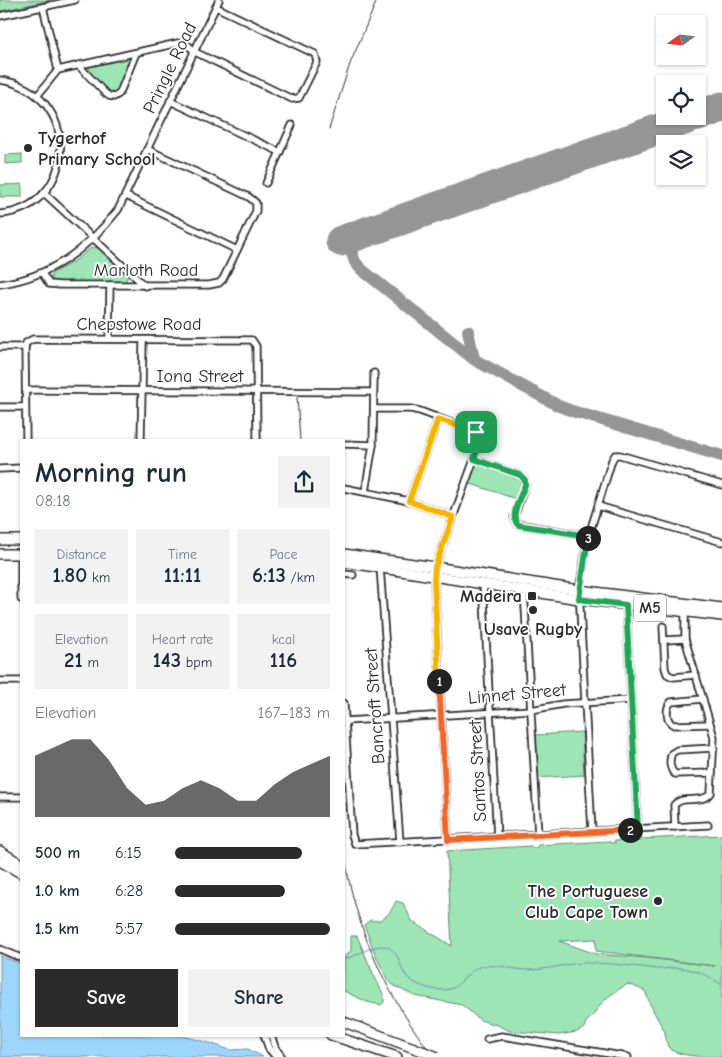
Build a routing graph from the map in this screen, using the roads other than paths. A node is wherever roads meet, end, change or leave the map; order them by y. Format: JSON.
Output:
{"nodes":[{"id":1,"x":75,"y":0,"type":"edge"},
{"id":2,"x":219,"y":0,"type":"edge"},
{"id":3,"x":43,"y":7,"type":"junction"},
{"id":4,"x":216,"y":7,"type":"junction"},
{"id":5,"x":0,"y":16,"type":"edge"},
{"id":6,"x":195,"y":52,"type":"junction"},
{"id":7,"x":136,"y":53,"type":"junction"},
{"id":8,"x":78,"y":65,"type":"junction"},
{"id":9,"x":58,"y":70,"type":"junction"},
{"id":10,"x":0,"y":80,"type":"edge"},
{"id":11,"x":37,"y":96,"type":"junction"},
{"id":12,"x":170,"y":101,"type":"junction"},
{"id":13,"x":292,"y":125,"type":"dead end"},
{"id":14,"x":147,"y":149,"type":"junction"},
{"id":15,"x":280,"y":152,"type":"junction"},
{"id":16,"x":266,"y":183,"type":"dead end"},
{"id":17,"x":44,"y":193,"type":"junction"},
{"id":18,"x":126,"y":196,"type":"junction"},
{"id":19,"x":0,"y":214,"type":"edge"},
{"id":20,"x":94,"y":238,"type":"junction"},
{"id":21,"x":237,"y":250,"type":"junction"},
{"id":22,"x":42,"y":273,"type":"junction"},
{"id":23,"x":0,"y":284,"type":"edge"},
{"id":24,"x":110,"y":285,"type":"junction"},
{"id":25,"x":145,"y":286,"type":"junction"},
{"id":26,"x":109,"y":339,"type":"junction"},
{"id":27,"x":143,"y":340,"type":"junction"},
{"id":28,"x":0,"y":347,"type":"edge"},
{"id":29,"x":25,"y":347,"type":"junction"},
{"id":30,"x":374,"y":373,"type":"dead end"},
{"id":31,"x":26,"y":390,"type":"junction"},
{"id":32,"x":142,"y":391,"type":"junction"},
{"id":33,"x":257,"y":392,"type":"junction"},
{"id":34,"x":374,"y":392,"type":"junction"},
{"id":35,"x":25,"y":407,"type":"junction"},
{"id":36,"x":0,"y":408,"type":"edge"},
{"id":37,"x":374,"y":410,"type":"junction"},
{"id":38,"x":438,"y":419,"type":"junction"},
{"id":39,"x":26,"y":439,"type":"edge"},
{"id":40,"x":141,"y":439,"type":"edge"},
{"id":41,"x":257,"y":439,"type":"edge"},
{"id":42,"x":345,"y":444,"type":"edge"},
{"id":43,"x":373,"y":444,"type":"junction"},
{"id":44,"x":474,"y":459,"type":"junction"},
{"id":45,"x":0,"y":468,"type":"edge"},
{"id":46,"x":20,"y":468,"type":"edge"},
{"id":47,"x":722,"y":485,"type":"edge"},
{"id":48,"x":345,"y":488,"type":"edge"},
{"id":49,"x":365,"y":492,"type":"junction"},
{"id":50,"x":409,"y":501,"type":"junction"},
{"id":51,"x":598,"y":506,"type":"junction"},
{"id":52,"x":453,"y":517,"type":"junction"},
{"id":53,"x":589,"y":536,"type":"junction"},
{"id":54,"x":0,"y":540,"type":"edge"},
{"id":55,"x":20,"y":540,"type":"edge"},
{"id":56,"x":722,"y":542,"type":"edge"},
{"id":57,"x":0,"y":554,"type":"edge"},
{"id":58,"x":20,"y":554,"type":"edge"},
{"id":59,"x":345,"y":554,"type":"edge"},
{"id":60,"x":345,"y":562,"type":"edge"},
{"id":61,"x":380,"y":568,"type":"junction"},
{"id":62,"x":435,"y":571,"type":"junction"},
{"id":63,"x":345,"y":574,"type":"edge"},
{"id":64,"x":354,"y":575,"type":"dead end"},
{"id":65,"x":483,"y":583,"type":"junction"},
{"id":66,"x":524,"y":590,"type":"junction"},
{"id":67,"x":579,"y":594,"type":"junction"},
{"id":68,"x":626,"y":605,"type":"junction"},
{"id":69,"x":722,"y":608,"type":"edge"},
{"id":70,"x":685,"y":612,"type":"junction"},
{"id":71,"x":722,"y":616,"type":"edge"},
{"id":72,"x":663,"y":626,"type":"dead end"},
{"id":73,"x":685,"y":639,"type":"junction"},
{"id":74,"x":664,"y":640,"type":"junction"},
{"id":75,"x":696,"y":675,"type":"junction"},
{"id":76,"x":0,"y":681,"type":"edge"},
{"id":77,"x":20,"y":681,"type":"edge"},
{"id":78,"x":703,"y":699,"type":"junction"},
{"id":79,"x":631,"y":700,"type":"junction"},
{"id":80,"x":584,"y":703,"type":"junction"},
{"id":81,"x":531,"y":710,"type":"junction"},
{"id":82,"x":490,"y":712,"type":"junction"},
{"id":83,"x":441,"y":715,"type":"junction"},
{"id":84,"x":391,"y":718,"type":"junction"},
{"id":85,"x":345,"y":721,"type":"joint"},
{"id":86,"x":710,"y":724,"type":"junction"},
{"id":87,"x":714,"y":748,"type":"junction"},
{"id":88,"x":712,"y":773,"type":"junction"},
{"id":89,"x":0,"y":797,"type":"edge"},
{"id":90,"x":20,"y":797,"type":"edge"},
{"id":91,"x":708,"y":825,"type":"dead end"},
{"id":92,"x":675,"y":827,"type":"junction"},
{"id":93,"x":638,"y":830,"type":"junction"},
{"id":94,"x":592,"y":832,"type":"junction"},
{"id":95,"x":538,"y":835,"type":"junction"},
{"id":96,"x":497,"y":837,"type":"junction"},
{"id":97,"x":448,"y":840,"type":"junction"},
{"id":98,"x":400,"y":842,"type":"junction"},
{"id":99,"x":0,"y":851,"type":"edge"},
{"id":100,"x":0,"y":861,"type":"edge"},
{"id":101,"x":20,"y":863,"type":"edge"},
{"id":102,"x":20,"y":872,"type":"edge"},
{"id":103,"x":0,"y":949,"type":"edge"},
{"id":104,"x":20,"y":958,"type":"edge"},
{"id":105,"x":345,"y":1022,"type":"edge"},
{"id":106,"x":265,"y":1037,"type":"edge"},
{"id":107,"x":272,"y":1037,"type":"edge"},
{"id":108,"x":337,"y":1037,"type":"edge"},
{"id":109,"x":487,"y":1039,"type":"dead end"},
{"id":110,"x":276,"y":1057,"type":"edge"},
{"id":111,"x":282,"y":1057,"type":"edge"},
{"id":112,"x":397,"y":1057,"type":"edge"},
{"id":113,"x":438,"y":1057,"type":"edge"},
{"id":114,"x":628,"y":1057,"type":"edge"}],
"edges":[{"from":1,"to":3,"type":"street"},
{"from":2,"to":4,"type":"street","name":"Pringle Road"},
{"from":3,"to":5,"type":"street"},
{"from":3,"to":9,"type":"street"},
{"from":4,"to":6,"type":"street","name":"Pringle Road"},
{"from":4,"to":6,"type":"street"},
{"from":6,"to":7,"type":"street"},
{"from":6,"to":12,"type":"street","name":"Pringle Road"},
{"from":7,"to":8,"type":"street"},
{"from":7,"to":8,"type":"street"},
{"from":8,"to":9,"type":"street"},
{"from":9,"to":11,"type":"street"},
{"from":10,"to":11,"type":"street"},
{"from":11,"to":17,"type":"street"},
{"from":12,"to":14,"type":"street","name":"Pringle Road"},
{"from":12,"to":15,"type":"street"},
{"from":13,"to":15,"type":"street"},
{"from":14,"to":18,"type":"street","name":"Pringle Road"},
{"from":14,"to":21,"type":"street"},
{"from":15,"to":16,"type":"street"},
{"from":17,"to":19,"type":"street"},
{"from":17,"to":20,"type":"street"},
{"from":18,"to":20,"type":"street","name":"Pringle Road"},
{"from":18,"to":21,"type":"street"},
{"from":20,"to":22,"type":"street","name":"Pringle Road"},
{"from":20,"to":25,"type":"street"},
{"from":21,"to":25,"type":"street","name":"Marloth Road"},
{"from":22,"to":23,"type":"street","name":"Pringle Road"},
{"from":22,"to":24,"type":"street","name":"Marloth Road"},
{"from":24,"to":25,"type":"street","name":"Marloth Road"},
{"from":24,"to":26,"type":"street"},
{"from":26,"to":27,"type":"street","name":"Chepstowe Road"},
{"from":26,"to":29,"type":"street","name":"Chepstowe Road"},
{"from":27,"to":32,"type":"street"},
{"from":27,"to":33,"type":"street","name":"Chepstowe Road"},
{"from":28,"to":29,"type":"street"},
{"from":29,"to":31,"type":"street"},
{"from":30,"to":34,"type":"street"},
{"from":31,"to":32,"type":"street","name":"Iona Street"},
{"from":31,"to":35,"type":"street"},
{"from":32,"to":33,"type":"street","name":"Iona Street"},
{"from":32,"to":40,"type":"street"},
{"from":33,"to":34,"type":"street","name":"Iona Street"},
{"from":33,"to":41,"type":"street"},
{"from":34,"to":37,"type":"street"},
{"from":35,"to":36,"type":"street"},
{"from":35,"to":39,"type":"street"},
{"from":37,"to":38,"type":"street"},
{"from":37,"to":43,"type":"street"},
{"from":38,"to":44,"type":"street"},
{"from":38,"to":50,"type":"street"},
{"from":42,"to":43,"type":"street"},
{"from":43,"to":49,"type":"street"},
{"from":44,"to":52,"type":"street"},
{"from":44,"to":53,"type":"street"},
{"from":45,"to":46,"type":"street"},
{"from":47,"to":51,"type":"street"},
{"from":48,"to":49,"type":"street"},
{"from":49,"to":50,"type":"street"},
{"from":50,"to":52,"type":"street"},
{"from":51,"to":53,"type":"street"},
{"from":51,"to":56,"type":"street"},
{"from":52,"to":62,"type":"street"},
{"from":53,"to":67,"type":"street"},
{"from":54,"to":55,"type":"main road"},
{"from":57,"to":58,"type":"main road"},
{"from":59,"to":62,"type":"main road","number":"M5"},
{"from":60,"to":61,"type":"main road","number":"M5"},
{"from":61,"to":62,"type":"main road","number":"M5"},
{"from":61,"to":84,"type":"street","name":"Bancroft Street"},
{"from":62,"to":65,"type":"main road","number":"M5"},
{"from":62,"to":67,"type":"main road","number":"M5"},
{"from":62,"to":83,"type":"street"},
{"from":63,"to":64,"type":"street"},
{"from":65,"to":66,"type":"main road","number":"M5"},
{"from":65,"to":82,"type":"street","name":"Santos Street"},
{"from":66,"to":67,"type":"main road","number":"M5"},
{"from":66,"to":81,"type":"street"},
{"from":67,"to":68,"type":"main road","number":"M5"},
{"from":67,"to":69,"type":"main road","number":"M5"},
{"from":67,"to":80,"type":"street"},
{"from":68,"to":70,"type":"main road","number":"M5"},
{"from":68,"to":79,"type":"street"},
{"from":70,"to":71,"type":"main road","number":"M5"},
{"from":70,"to":73,"type":"street"},
{"from":72,"to":74,"type":"street"},
{"from":73,"to":74,"type":"street"},
{"from":73,"to":75,"type":"street"},
{"from":74,"to":75,"type":"street"},
{"from":75,"to":78,"type":"street"},
{"from":76,"to":77,"type":"street"},
{"from":78,"to":86,"type":"street"},
{"from":78,"to":86,"type":"street"},
{"from":79,"to":80,"type":"street","name":"Linnet Street"},
{"from":79,"to":93,"type":"street"},
{"from":80,"to":81,"type":"street","name":"Linnet Street"},
{"from":80,"to":94,"type":"street"},
{"from":81,"to":82,"type":"street","name":"Linnet Street"},
{"from":81,"to":95,"type":"street"},
{"from":82,"to":83,"type":"street","name":"Linnet Street"},
{"from":82,"to":96,"type":"street","name":"Santos Street"},
{"from":83,"to":84,"type":"street","name":"Linnet Street"},
{"from":83,"to":97,"type":"street"},
{"from":84,"to":85,"type":"street","name":"Linnet Street"},
{"from":84,"to":98,"type":"street","name":"Bancroft Street"},
{"from":85,"to":98,"type":"street"},
{"from":86,"to":87,"type":"street"},
{"from":87,"to":88,"type":"street"},
{"from":87,"to":88,"type":"street"},
{"from":88,"to":92,"type":"street"},
{"from":89,"to":90,"type":"street"},
{"from":91,"to":92,"type":"street"},
{"from":92,"to":93,"type":"street"},
{"from":93,"to":94,"type":"street"},
{"from":94,"to":95,"type":"street"},
{"from":95,"to":96,"type":"street"},
{"from":96,"to":97,"type":"street"},
{"from":97,"to":98,"type":"street"},
{"from":99,"to":101,"type":"main road"},
{"from":100,"to":102,"type":"main road"},
{"from":103,"to":104,"type":"street"},
{"from":105,"to":113,"type":"main road","bridge":true},
{"from":106,"to":110,"type":"street"},
{"from":107,"to":111,"type":"street"},
{"from":108,"to":112,"type":"main road"},
{"from":109,"to":114,"type":"street"}]}
